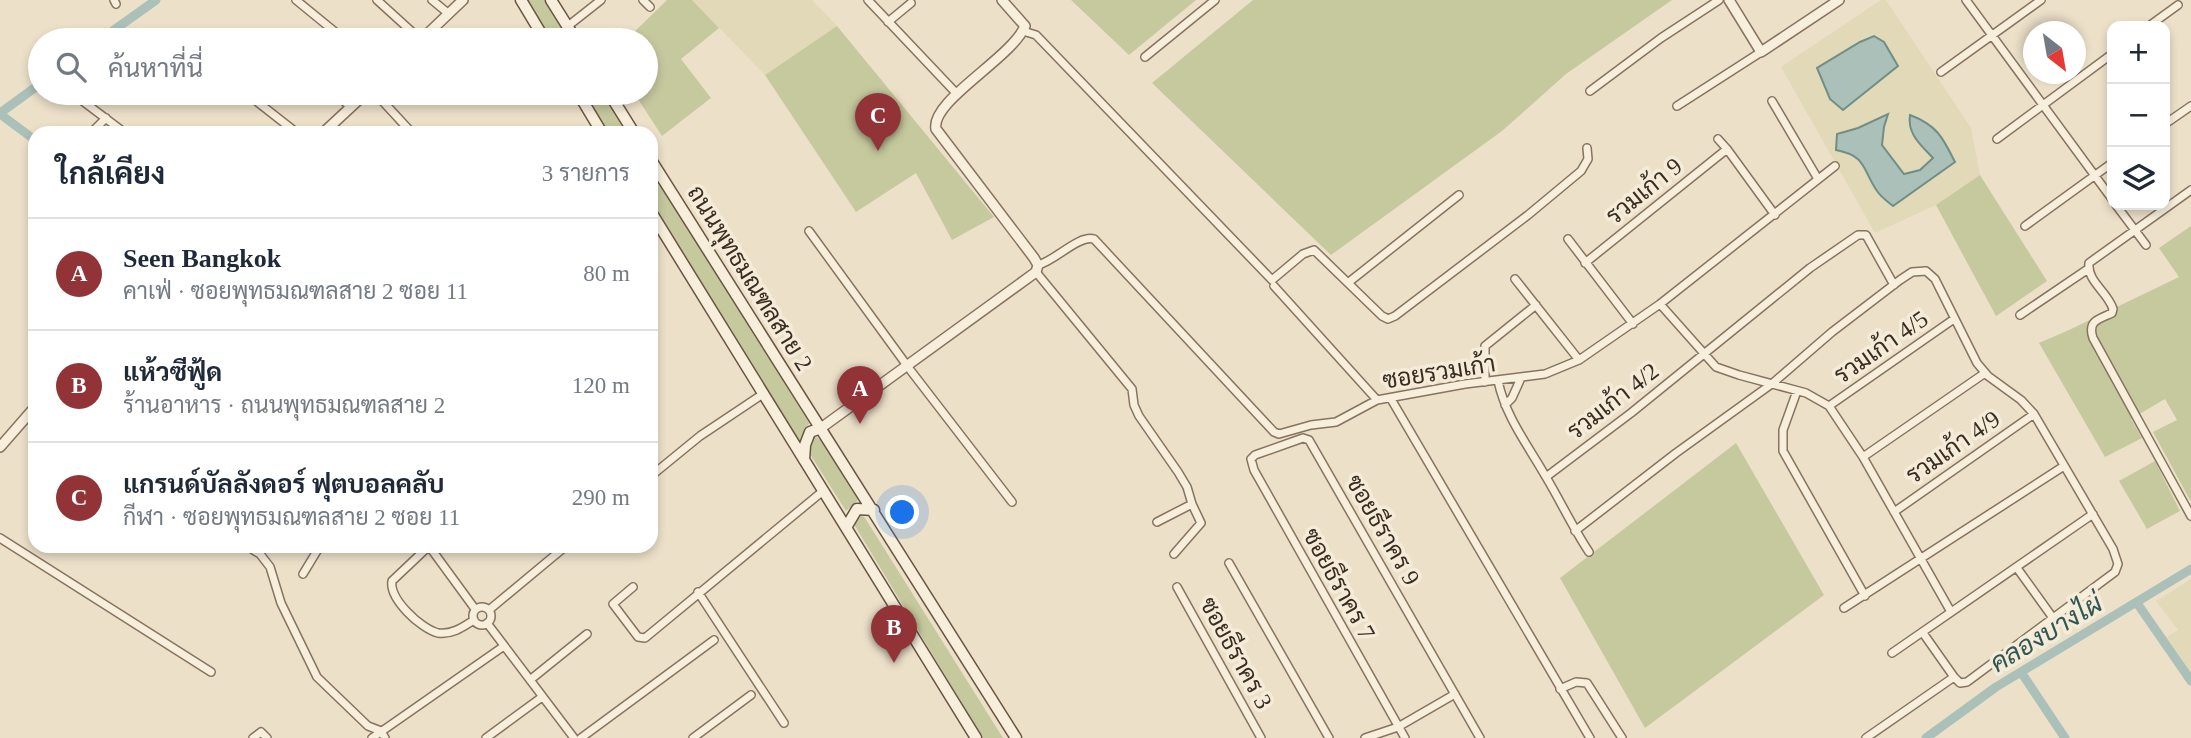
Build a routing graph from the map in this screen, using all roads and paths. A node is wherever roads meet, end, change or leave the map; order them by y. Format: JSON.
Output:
{"nodes":[{"id":1,"x":296,"y":0,"type":"edge"},
{"id":2,"x":377,"y":0,"type":"edge"},
{"id":3,"x":432,"y":0,"type":"edge"},
{"id":4,"x":463,"y":0,"type":"edge"},
{"id":5,"x":521,"y":0,"type":"edge"},
{"id":6,"x":551,"y":0,"type":"edge"},
{"id":7,"x":601,"y":0,"type":"edge"},
{"id":8,"x":643,"y":0,"type":"edge"},
{"id":9,"x":868,"y":0,"type":"edge"},
{"id":10,"x":1002,"y":0,"type":"edge"},
{"id":11,"x":1215,"y":0,"type":"edge"},
{"id":12,"x":1718,"y":0,"type":"edge"},
{"id":13,"x":1729,"y":0,"type":"edge"},
{"id":14,"x":1839,"y":0,"type":"edge"},
{"id":15,"x":1966,"y":0,"type":"edge"},
{"id":16,"x":2041,"y":0,"type":"edge"},
{"id":17,"x":911,"y":3,"type":"dead end"},
{"id":18,"x":2178,"y":5,"type":"dead end"},
{"id":19,"x":650,"y":7,"type":"dead end"},
{"id":20,"x":449,"y":14,"type":"junction"},
{"id":21,"x":2157,"y":21,"type":"edge"},
{"id":22,"x":888,"y":22,"type":"junction"},
{"id":23,"x":568,"y":26,"type":"joint"},
{"id":24,"x":330,"y":28,"type":"edge"},
{"id":25,"x":408,"y":28,"type":"edge"},
{"id":26,"x":434,"y":28,"type":"edge"},
{"id":27,"x":538,"y":28,"type":"edge"},
{"id":28,"x":1023,"y":31,"type":"junction"},
{"id":29,"x":1991,"y":34,"type":"junction"},
{"id":30,"x":1761,"y":52,"type":"junction"},
{"id":31,"x":1145,"y":57,"type":"dead end"},
{"id":32,"x":2107,"y":58,"type":"edge"},
{"id":33,"x":1941,"y":72,"type":"dead end"},
{"id":34,"x":1590,"y":91,"type":"dead end"},
{"id":35,"x":957,"y":94,"type":"junction"},
{"id":36,"x":1772,"y":101,"type":"dead end"},
{"id":37,"x":88,"y":105,"type":"edge"},
{"id":38,"x":261,"y":105,"type":"edge"},
{"id":39,"x":349,"y":105,"type":"edge"},
{"id":40,"x":386,"y":105,"type":"edge"},
{"id":41,"x":585,"y":105,"type":"edge"},
{"id":42,"x":616,"y":105,"type":"edge"},
{"id":43,"x":1677,"y":106,"type":"dead end"},
{"id":44,"x":2042,"y":106,"type":"junction"},
{"id":45,"x":2191,"y":106,"type":"edge"},
{"id":46,"x":351,"y":107,"type":"joint"},
{"id":47,"x":106,"y":118,"type":"junction"},
{"id":48,"x":2170,"y":121,"type":"edge"},
{"id":49,"x":98,"y":126,"type":"edge"},
{"id":50,"x":116,"y":126,"type":"edge"},
{"id":51,"x":288,"y":126,"type":"edge"},
{"id":52,"x":331,"y":126,"type":"edge"},
{"id":53,"x":406,"y":126,"type":"edge"},
{"id":54,"x":598,"y":126,"type":"edge"},
{"id":55,"x":630,"y":126,"type":"edge"},
{"id":56,"x":1718,"y":139,"type":"dead end"},
{"id":57,"x":1997,"y":139,"type":"dead end"},
{"id":58,"x":1587,"y":148,"type":"dead end"},
{"id":59,"x":1727,"y":149,"type":"junction"},
{"id":60,"x":1835,"y":166,"type":"dead end"},
{"id":61,"x":2107,"y":167,"type":"edge"},
{"id":62,"x":658,"y":171,"type":"edge"},
{"id":63,"x":2095,"y":176,"type":"junction"},
{"id":64,"x":1818,"y":180,"type":"junction"},
{"id":65,"x":2191,"y":190,"type":"edge"},
{"id":66,"x":2107,"y":192,"type":"edge"},
{"id":67,"x":1459,"y":194,"type":"dead end"},
{"id":68,"x":2120,"y":210,"type":"edge"},
{"id":69,"x":1775,"y":215,"type":"junction"},
{"id":70,"x":658,"y":223,"type":"edge"},
{"id":71,"x":2025,"y":226,"type":"dead end"},
{"id":72,"x":2134,"y":230,"type":"junction"},
{"id":73,"x":809,"y":231,"type":"dead end"},
{"id":74,"x":1568,"y":239,"type":"dead end"},
{"id":75,"x":2146,"y":245,"type":"dead end"},
{"id":76,"x":1585,"y":263,"type":"junction"},
{"id":77,"x":1037,"y":269,"type":"junction"},
{"id":78,"x":2088,"y":269,"type":"junction"},
{"id":79,"x":1515,"y":279,"type":"dead end"},
{"id":80,"x":1349,"y":282,"type":"junction"},
{"id":81,"x":1894,"y":285,"type":"junction"},
{"id":82,"x":1274,"y":286,"type":"dead end"},
{"id":83,"x":1660,"y":304,"type":"junction"},
{"id":84,"x":1536,"y":305,"type":"junction"},
{"id":85,"x":2020,"y":315,"type":"dead end"},
{"id":86,"x":1954,"y":319,"type":"junction"},
{"id":87,"x":1633,"y":324,"type":"junction"},
{"id":88,"x":1703,"y":354,"type":"junction"},
{"id":89,"x":1579,"y":360,"type":"junction"},
{"id":90,"x":908,"y":367,"type":"junction"},
{"id":91,"x":1985,"y":373,"type":"junction"},
{"id":92,"x":1521,"y":378,"type":"junction"},
{"id":93,"x":1497,"y":381,"type":"junction"},
{"id":94,"x":1485,"y":382,"type":"junction"},
{"id":95,"x":1773,"y":383,"type":"junction"},
{"id":96,"x":1797,"y":391,"type":"junction"},
{"id":97,"x":763,"y":394,"type":"junction"},
{"id":98,"x":1391,"y":399,"type":"junction"},
{"id":99,"x":1377,"y":400,"type":"junction"},
{"id":100,"x":1505,"y":405,"type":"junction"},
{"id":101,"x":1829,"y":406,"type":"junction"},
{"id":102,"x":2034,"y":414,"type":"junction"},
{"id":103,"x":28,"y":416,"type":"edge"},
{"id":104,"x":821,"y":428,"type":"junction"},
{"id":105,"x":0,"y":447,"type":"edge"},
{"id":106,"x":1863,"y":457,"type":"junction"},
{"id":107,"x":1251,"y":459,"type":"joint"},
{"id":108,"x":804,"y":460,"type":"junction"},
{"id":109,"x":2064,"y":466,"type":"junction"},
{"id":110,"x":658,"y":470,"type":"edge"},
{"id":111,"x":1546,"y":477,"type":"junction"},
{"id":112,"x":824,"y":491,"type":"junction"},
{"id":113,"x":1012,"y":502,"type":"dead end"},
{"id":114,"x":1192,"y":504,"type":"junction"},
{"id":115,"x":874,"y":510,"type":"junction"},
{"id":116,"x":1894,"y":512,"type":"junction"},
{"id":117,"x":2093,"y":514,"type":"junction"},
{"id":118,"x":2191,"y":516,"type":"edge"},
{"id":119,"x":1157,"y":522,"type":"dead end"},
{"id":120,"x":847,"y":526,"type":"junction"},
{"id":121,"x":1575,"y":531,"type":"junction"},
{"id":122,"x":0,"y":538,"type":"edge"},
{"id":123,"x":1589,"y":552,"type":"dead end"},
{"id":124,"x":258,"y":553,"type":"edge"},
{"id":125,"x":316,"y":553,"type":"edge"},
{"id":126,"x":422,"y":553,"type":"edge"},
{"id":127,"x":434,"y":553,"type":"edge"},
{"id":128,"x":558,"y":553,"type":"edge"},
{"id":129,"x":1174,"y":554,"type":"dead end"},
{"id":130,"x":1921,"y":560,"type":"junction"},
{"id":131,"x":1229,"y":563,"type":"dead end"},
{"id":132,"x":2017,"y":568,"type":"junction"},
{"id":133,"x":303,"y":575,"type":"dead end"},
{"id":134,"x":633,"y":587,"type":"dead end"},
{"id":135,"x":1177,"y":587,"type":"dead end"},
{"id":136,"x":698,"y":593,"type":"junction"},
{"id":137,"x":1865,"y":596,"type":"junction"},
{"id":138,"x":1844,"y":608,"type":"dead end"},
{"id":139,"x":475,"y":609,"type":"junction"},
{"id":140,"x":489,"y":610,"type":"junction"},
{"id":141,"x":1951,"y":612,"type":"junction"},
{"id":142,"x":2053,"y":618,"type":"junction"},
{"id":143,"x":474,"y":620,"type":"junction"},
{"id":144,"x":487,"y":623,"type":"junction"},
{"id":145,"x":1923,"y":633,"type":"junction"},
{"id":146,"x":587,"y":634,"type":"dead end"},
{"id":147,"x":714,"y":640,"type":"dead end"},
{"id":148,"x":504,"y":646,"type":"junction"},
{"id":149,"x":1892,"y":653,"type":"dead end"},
{"id":150,"x":211,"y":672,"type":"dead end"},
{"id":151,"x":1954,"y":677,"type":"junction"},
{"id":152,"x":530,"y":680,"type":"junction"},
{"id":153,"x":1559,"y":689,"type":"junction"},
{"id":154,"x":1455,"y":694,"type":"junction"},
{"id":155,"x":751,"y":695,"type":"dead end"},
{"id":156,"x":542,"y":697,"type":"junction"},
{"id":157,"x":784,"y":723,"type":"dead end"},
{"id":158,"x":1398,"y":727,"type":"junction"},
{"id":159,"x":383,"y":735,"type":"edge"},
{"id":160,"x":253,"y":738,"type":"edge"},
{"id":161,"x":267,"y":738,"type":"edge"},
{"id":162,"x":372,"y":738,"type":"edge"},
{"id":163,"x":485,"y":738,"type":"edge"},
{"id":164,"x":574,"y":738,"type":"edge"},
{"id":165,"x":582,"y":738,"type":"edge"},
{"id":166,"x":693,"y":738,"type":"edge"},
{"id":167,"x":976,"y":738,"type":"edge"},
{"id":168,"x":1016,"y":738,"type":"edge"},
{"id":169,"x":1261,"y":738,"type":"edge"},
{"id":170,"x":1329,"y":738,"type":"edge"},
{"id":171,"x":1365,"y":738,"type":"edge"},
{"id":172,"x":1405,"y":738,"type":"edge"},
{"id":173,"x":1480,"y":738,"type":"edge"},
{"id":174,"x":1590,"y":738,"type":"edge"},
{"id":175,"x":1622,"y":738,"type":"edge"},
{"id":176,"x":1866,"y":738,"type":"edge"}],
"edges":[{"from":1,"to":24,"type":"street"},
{"from":2,"to":25,"type":"street"},
{"from":3,"to":20,"type":"street"},
{"from":4,"to":20,"type":"street"},
{"from":5,"to":27,"type":"main road"},
{"from":6,"to":23,"type":"main road"},
{"from":7,"to":23,"type":"street"},
{"from":8,"to":19,"type":"street"},
{"from":9,"to":22,"type":"street"},
{"from":10,"to":28,"type":"street"},
{"from":11,"to":31,"type":"street"},
{"from":12,"to":34,"type":"street"},
{"from":13,"to":30,"type":"street"},
{"from":14,"to":30,"type":"street"},
{"from":15,"to":29,"type":"street"},
{"from":16,"to":29,"type":"street"},
{"from":17,"to":22,"type":"street"},
{"from":18,"to":21,"type":"street"},
{"from":20,"to":26,"type":"street"},
{"from":22,"to":35,"type":"street"},
{"from":28,"to":35,"type":"street"},
{"from":28,"to":80,"type":"street"},
{"from":29,"to":33,"type":"street"},
{"from":29,"to":44,"type":"street"},
{"from":30,"to":43,"type":"street"},
{"from":32,"to":44,"type":"street"},
{"from":35,"to":77,"type":"street"},
{"from":36,"to":64,"type":"street"},
{"from":37,"to":47,"type":"street"},
{"from":38,"to":51,"type":"street"},
{"from":39,"to":46,"type":"street"},
{"from":40,"to":53,"type":"street"},
{"from":41,"to":54,"type":"main road"},
{"from":42,"to":55,"type":"main road"},
{"from":44,"to":57,"type":"street"},
{"from":44,"to":63,"type":"street"},
{"from":45,"to":48,"type":"street"},
{"from":46,"to":52,"type":"street"},
{"from":47,"to":49,"type":"street"},
{"from":47,"to":50,"type":"street"},
{"from":56,"to":59,"type":"street"},
{"from":58,"to":80,"type":"street"},
{"from":59,"to":69,"type":"street"},
{"from":59,"to":76,"type":"street","name":"รวมเก้า 9"},
{"from":60,"to":64,"type":"street","name":"ซอยรวมเก้า"},
{"from":61,"to":63,"type":"street"},
{"from":62,"to":104,"type":"main road","name":"ถนนพุทธมณฑลสาย 2"},
{"from":63,"to":66,"type":"street"},
{"from":63,"to":71,"type":"street"},
{"from":64,"to":69,"type":"street","name":"ซอยรวมเก้า"},
{"from":65,"to":72,"type":"street"},
{"from":67,"to":80,"type":"street"},
{"from":68,"to":72,"type":"street"},
{"from":69,"to":83,"type":"street","name":"ซอยรวมเก้า"},
{"from":70,"to":97,"type":"main road","name":"ถนนพุทธมณฑลสาย 2"},
{"from":72,"to":75,"type":"street"},
{"from":72,"to":78,"type":"street"},
{"from":73,"to":90,"type":"street"},
{"from":74,"to":76,"type":"street"},
{"from":76,"to":87,"type":"street"},
{"from":77,"to":90,"type":"street"},
{"from":77,"to":99,"type":"street","name":"ซอยรวมเก้า"},
{"from":77,"to":114,"type":"street"},
{"from":78,"to":85,"type":"street"},
{"from":78,"to":118,"type":"street"},
{"from":79,"to":84,"type":"street"},
{"from":81,"to":86,"type":"street"},
{"from":81,"to":88,"type":"street","name":"รวมเก้า 4/2"},
{"from":81,"to":95,"type":"street"},
{"from":82,"to":99,"type":"street"},
{"from":83,"to":87,"type":"street","name":"ซอยรวมเก้า"},
{"from":83,"to":88,"type":"street"},
{"from":84,"to":89,"type":"street"},
{"from":84,"to":94,"type":"street"},
{"from":86,"to":91,"type":"street"},
{"from":86,"to":101,"type":"street","name":"รวมเก้า 4/5"},
{"from":87,"to":89,"type":"street","name":"ซอยรวมเก้า"},
{"from":88,"to":95,"type":"street"},
{"from":88,"to":111,"type":"street","name":"รวมเก้า 4/2"},
{"from":89,"to":92,"type":"street","name":"ซอยรวมเก้า"},
{"from":90,"to":104,"type":"street"},
{"from":90,"to":113,"type":"street"},
{"from":91,"to":102,"type":"street"},
{"from":91,"to":106,"type":"street"},
{"from":92,"to":93,"type":"street","name":"ซอยรวมเก้า"},
{"from":92,"to":100,"type":"street"},
{"from":93,"to":94,"type":"street","name":"ซอยรวมเก้า"},
{"from":93,"to":100,"type":"street"},
{"from":94,"to":98,"type":"street","name":"ซอยรวมเก้า"},
{"from":95,"to":96,"type":"street"},
{"from":95,"to":121,"type":"street"},
{"from":96,"to":101,"type":"street"},
{"from":96,"to":137,"type":"street"},
{"from":97,"to":108,"type":"main road","name":"ถนนพุทธมณฑลสาย 2"},
{"from":97,"to":110,"type":"street"},
{"from":98,"to":99,"type":"street","name":"ซอยรวมเก้า"},
{"from":98,"to":153,"type":"street"},
{"from":100,"to":111,"type":"street"},
{"from":101,"to":106,"type":"street"},
{"from":102,"to":109,"type":"street"},
{"from":102,"to":116,"type":"street","name":"รวมเก้า 4/9"},
{"from":103,"to":105,"type":"street"},
{"from":104,"to":108,"type":"main road"},
{"from":104,"to":115,"type":"main road","name":"ถนนพุทธมณฑลสาย 2"},
{"from":106,"to":116,"type":"street"},
{"from":107,"to":154,"type":"street","name":"ซอยธีราคร 9"},
{"from":107,"to":158,"type":"street","name":"ซอยธีราคร 7"},
{"from":108,"to":112,"type":"main road","name":"ถนนพุทธมณฑลสาย 2"},
{"from":109,"to":117,"type":"street"},
{"from":109,"to":130,"type":"street"},
{"from":111,"to":121,"type":"street"},
{"from":112,"to":120,"type":"main road","name":"ถนนพุทธมณฑลสาย 2"},
{"from":112,"to":136,"type":"street"},
{"from":114,"to":119,"type":"street"},
{"from":114,"to":129,"type":"street"},
{"from":115,"to":120,"type":"main road"},
{"from":115,"to":168,"type":"main road","name":"ถนนพุทธมณฑลสาย 2"},
{"from":116,"to":130,"type":"street"},
{"from":117,"to":132,"type":"street"},
{"from":117,"to":142,"type":"street"},
{"from":120,"to":167,"type":"main road","name":"ถนนพุทธมณฑลสาย 2"},
{"from":121,"to":123,"type":"street"},
{"from":122,"to":150,"type":"street"},
{"from":124,"to":159,"type":"street"},
{"from":125,"to":133,"type":"street"},
{"from":126,"to":143,"type":"street"},
{"from":127,"to":139,"type":"street"},
{"from":128,"to":140,"type":"street"},
{"from":130,"to":137,"type":"street"},
{"from":130,"to":141,"type":"street"},
{"from":131,"to":170,"type":"street"},
{"from":132,"to":141,"type":"street"},
{"from":132,"to":142,"type":"street"},
{"from":134,"to":136,"type":"street"},
{"from":135,"to":169,"type":"street","name":"ซอยธีราคร 3"},
{"from":136,"to":157,"type":"street"},
{"from":137,"to":138,"type":"street"},
{"from":139,"to":140,"type":"street"},
{"from":139,"to":143,"type":"street"},
{"from":140,"to":144,"type":"street"},
{"from":141,"to":145,"type":"street"},
{"from":142,"to":151,"type":"street"},
{"from":143,"to":144,"type":"street"},
{"from":144,"to":148,"type":"street"},
{"from":145,"to":149,"type":"street"},
{"from":145,"to":151,"type":"street"},
{"from":146,"to":152,"type":"street"},
{"from":147,"to":165,"type":"street"},
{"from":148,"to":152,"type":"street"},
{"from":148,"to":159,"type":"street"},
{"from":151,"to":176,"type":"street"},
{"from":152,"to":156,"type":"street"},
{"from":153,"to":174,"type":"street"},
{"from":153,"to":175,"type":"street"},
{"from":154,"to":158,"type":"street"},
{"from":154,"to":173,"type":"street"},
{"from":155,"to":166,"type":"street"},
{"from":156,"to":163,"type":"street"},
{"from":156,"to":164,"type":"street"},
{"from":158,"to":171,"type":"street"},
{"from":158,"to":172,"type":"street","name":"ซอยธีราคร 7"},
{"from":159,"to":162,"type":"street"},
{"from":160,"to":161,"type":"street"}]}
